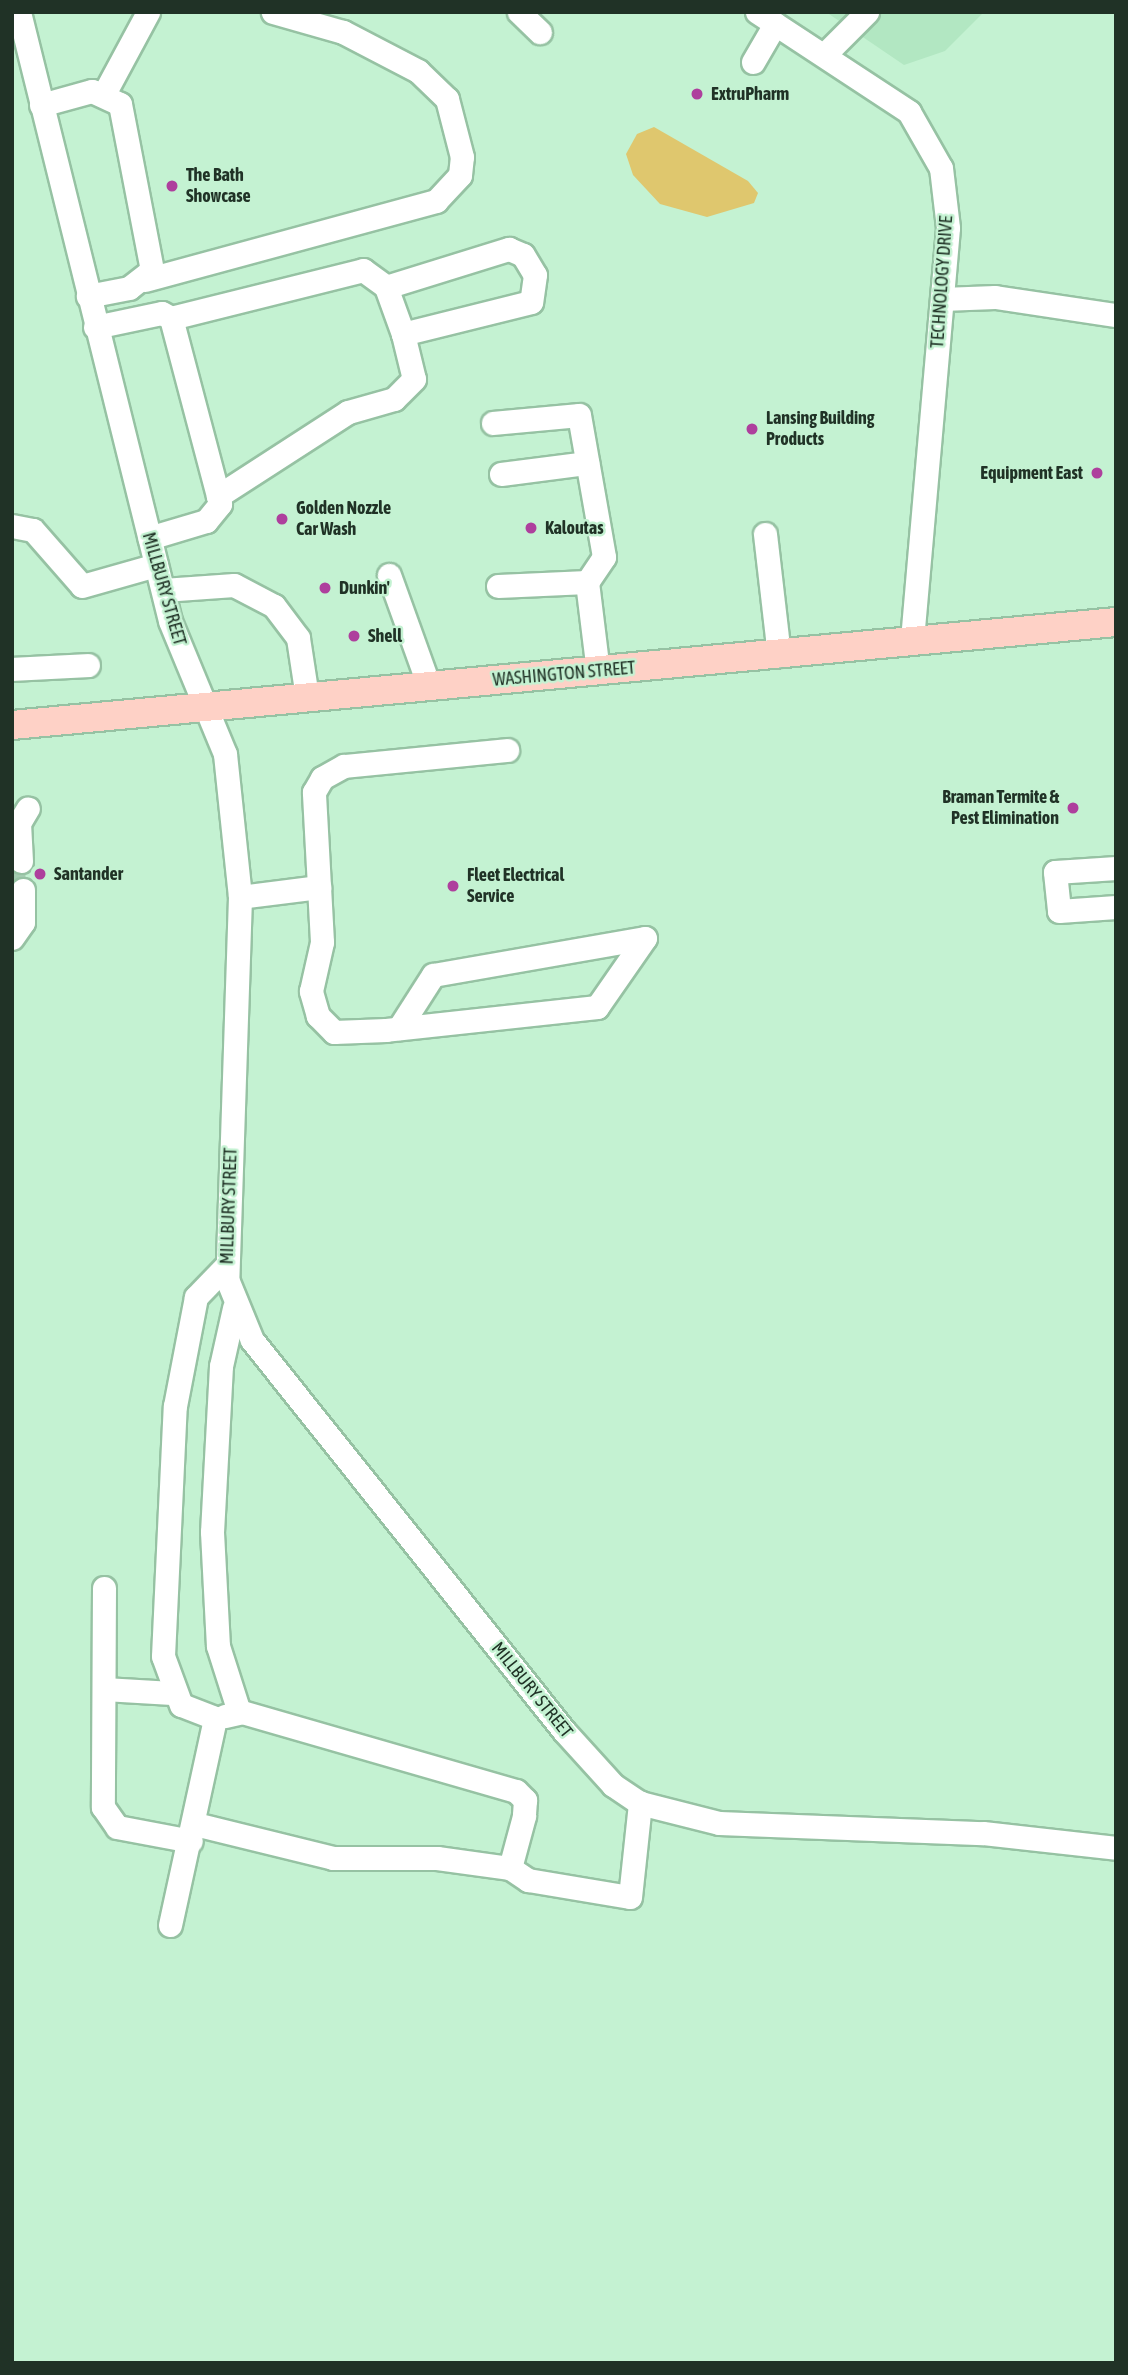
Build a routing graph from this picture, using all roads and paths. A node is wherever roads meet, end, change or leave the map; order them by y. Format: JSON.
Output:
{"nodes":[{"id":1,"x":19,"y":12,"type":"edge"},
{"id":2,"x":148,"y":12,"type":"edge"},
{"id":3,"x":273,"y":12,"type":"edge"},
{"id":4,"x":519,"y":12,"type":"edge"},
{"id":5,"x":867,"y":12,"type":"edge"},
{"id":6,"x":766,"y":18,"type":"edge"},
{"id":7,"x":540,"y":32,"type":"dead end"},
{"id":8,"x":824,"y":55,"type":"junction"},
{"id":9,"x":753,"y":62,"type":"dead end"},
{"id":10,"x":105,"y":92,"type":"junction"},
{"id":11,"x":41,"y":105,"type":"junction"},
{"id":12,"x":145,"y":280,"type":"junction"},
{"id":13,"x":386,"y":287,"type":"junction"},
{"id":14,"x":88,"y":296,"type":"junction"},
{"id":15,"x":942,"y":299,"type":"junction"},
{"id":16,"x":1116,"y":316,"type":"edge"},
{"id":17,"x":170,"y":318,"type":"junction"},
{"id":18,"x":95,"y":327,"type":"junction"},
{"id":19,"x":403,"y":334,"type":"junction"},
{"id":20,"x":494,"y":423,"type":"dead end"},
{"id":21,"x":587,"y":463,"type":"junction"},
{"id":22,"x":501,"y":474,"type":"dead end"},
{"id":23,"x":218,"y":496,"type":"junction"},
{"id":24,"x":12,"y":526,"type":"edge"},
{"id":25,"x":765,"y":534,"type":"dead end"},
{"id":26,"x":149,"y":538,"type":"junction"},
{"id":27,"x":156,"y":565,"type":"junction"},
{"id":28,"x":389,"y":575,"type":"dead end"},
{"id":29,"x":587,"y":582,"type":"junction"},
{"id":30,"x":498,"y":586,"type":"dead end"},
{"id":31,"x":163,"y":590,"type":"junction"},
{"id":32,"x":1116,"y":622,"type":"edge"},
{"id":33,"x":912,"y":642,"type":"junction"},
{"id":34,"x":779,"y":655,"type":"junction"},
{"id":35,"x":88,"y":665,"type":"dead end"},
{"id":36,"x":12,"y":669,"type":"edge"},
{"id":37,"x":598,"y":671,"type":"junction"},
{"id":38,"x":429,"y":686,"type":"junction"},
{"id":39,"x":307,"y":697,"type":"junction"},
{"id":40,"x":209,"y":707,"type":"junction"},
{"id":41,"x":12,"y":725,"type":"edge"},
{"id":42,"x":507,"y":750,"type":"dead end"},
{"id":43,"x":1116,"y":868,"type":"edge"},
{"id":44,"x":318,"y":887,"type":"junction"},
{"id":45,"x":19,"y":890,"type":"dead end"},
{"id":46,"x":240,"y":897,"type":"junction"},
{"id":47,"x":1116,"y":907,"type":"edge"},
{"id":48,"x":13,"y":937,"type":"edge"},
{"id":49,"x":399,"y":1028,"type":"junction"},
{"id":50,"x":226,"y":1266,"type":"junction"},
{"id":51,"x":234,"y":1308,"type":"junction"},
{"id":52,"x":104,"y":1588,"type":"dead end"},
{"id":53,"x":104,"y":1689,"type":"junction"},
{"id":54,"x":172,"y":1693,"type":"junction"},
{"id":55,"x":239,"y":1712,"type":"junction"},
{"id":56,"x":215,"y":1718,"type":"junction"},
{"id":57,"x":640,"y":1803,"type":"junction"},
{"id":58,"x":193,"y":1832,"type":"junction"},
{"id":59,"x":1116,"y":1849,"type":"edge"},
{"id":60,"x":510,"y":1868,"type":"junction"},
{"id":61,"x":170,"y":1925,"type":"dead end"}],
"edges":[{"from":1,"to":11,"type":"street","name":"MILLBURY STREET"},
{"from":2,"to":10,"type":"street"},
{"from":3,"to":12,"type":"street"},
{"from":4,"to":7,"type":"street"},
{"from":5,"to":8,"type":"street"},
{"from":6,"to":8,"type":"street","name":"TECHNOLOGY DRIVE"},
{"from":6,"to":9,"type":"street"},
{"from":8,"to":15,"type":"street","name":"TECHNOLOGY DRIVE"},
{"from":10,"to":11,"type":"street"},
{"from":10,"to":12,"type":"street"},
{"from":11,"to":14,"type":"street","name":"MILLBURY STREET"},
{"from":12,"to":14,"type":"street"},
{"from":13,"to":17,"type":"street"},
{"from":13,"to":19,"type":"street"},
{"from":13,"to":19,"type":"street"},
{"from":14,"to":18,"type":"street","name":"MILLBURY STREET"},
{"from":15,"to":16,"type":"street"},
{"from":15,"to":33,"type":"street","name":"TECHNOLOGY DRIVE"},
{"from":17,"to":18,"type":"street"},
{"from":17,"to":23,"type":"street"},
{"from":18,"to":26,"type":"street","name":"MILLBURY STREET"},
{"from":19,"to":23,"type":"street"},
{"from":20,"to":21,"type":"street"},
{"from":21,"to":22,"type":"street"},
{"from":21,"to":29,"type":"street"},
{"from":23,"to":26,"type":"street"},
{"from":24,"to":27,"type":"street"},
{"from":25,"to":34,"type":"street"},
{"from":26,"to":27,"type":"street","name":"MILLBURY STREET"},
{"from":27,"to":31,"type":"street","name":"MILLBURY STREET"},
{"from":28,"to":38,"type":"street"},
{"from":29,"to":30,"type":"street"},
{"from":29,"to":37,"type":"street"},
{"from":31,"to":39,"type":"street"},
{"from":31,"to":40,"type":"street","name":"MILLBURY STREET"},
{"from":32,"to":33,"type":"main road","name":"WASHINGTON STREET"},
{"from":33,"to":34,"type":"main road","name":"WASHINGTON STREET"},
{"from":34,"to":37,"type":"main road","name":"WASHINGTON STREET"},
{"from":35,"to":36,"type":"street"},
{"from":37,"to":38,"type":"main road","name":"WASHINGTON STREET"},
{"from":38,"to":39,"type":"main road","name":"WASHINGTON STREET"},
{"from":39,"to":40,"type":"main road","name":"WASHINGTON STREET"},
{"from":40,"to":41,"type":"main road","name":"WASHINGTON STREET"},
{"from":40,"to":46,"type":"street","name":"MILLBURY STREET"},
{"from":42,"to":44,"type":"street"},
{"from":43,"to":47,"type":"street"},
{"from":44,"to":46,"type":"street"},
{"from":44,"to":49,"type":"street"},
{"from":45,"to":48,"type":"street"},
{"from":46,"to":50,"type":"street","name":"MILLBURY STREET"},
{"from":49,"to":49,"type":"street"},
{"from":50,"to":51,"type":"street","name":"MILLBURY STREET"},
{"from":50,"to":54,"type":"street"},
{"from":51,"to":55,"type":"street"},
{"from":51,"to":57,"type":"street","name":"MILLBURY STREET"},
{"from":52,"to":53,"type":"street"},
{"from":53,"to":54,"type":"street"},
{"from":53,"to":58,"type":"street"},
{"from":54,"to":56,"type":"street"},
{"from":55,"to":56,"type":"street"},
{"from":55,"to":60,"type":"street"},
{"from":56,"to":58,"type":"street"},
{"from":57,"to":59,"type":"street","name":"MILLBURY STREET"},
{"from":57,"to":60,"type":"street"},
{"from":58,"to":60,"type":"street"},
{"from":58,"to":61,"type":"street"}]}
